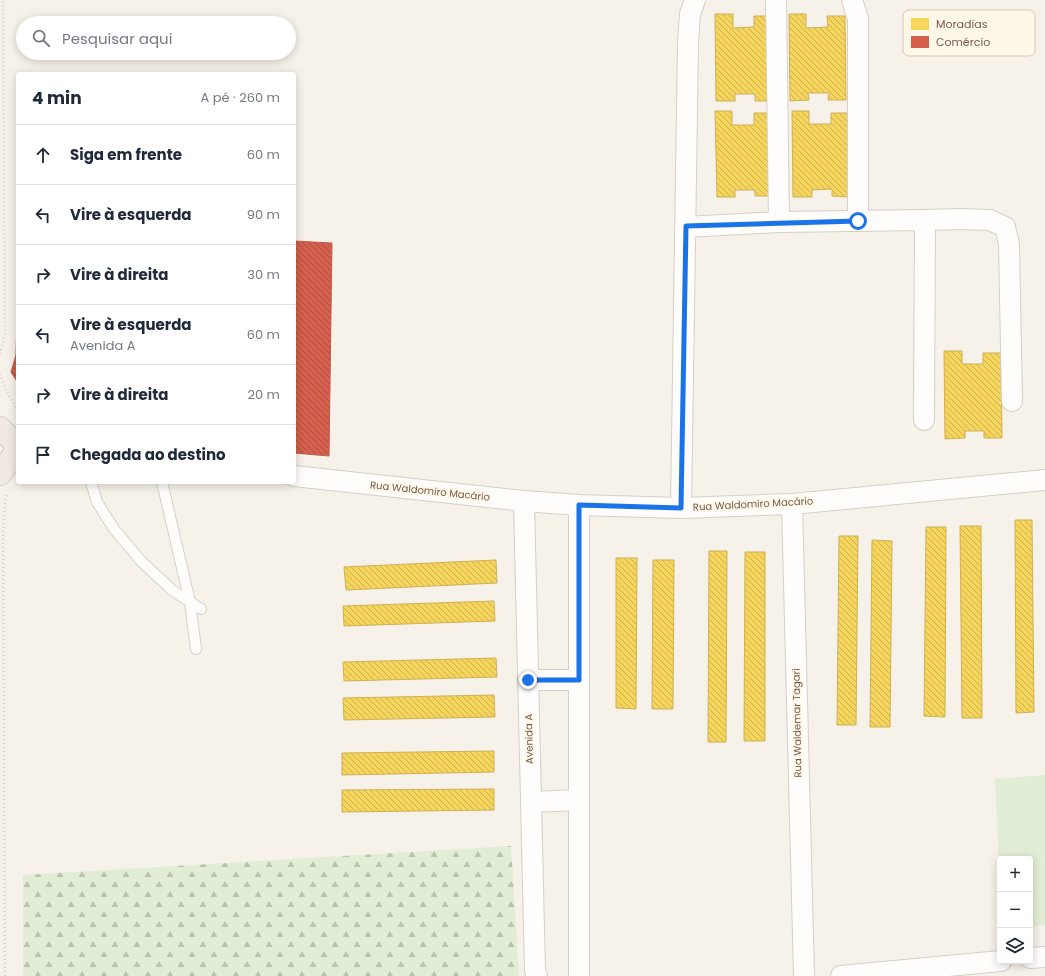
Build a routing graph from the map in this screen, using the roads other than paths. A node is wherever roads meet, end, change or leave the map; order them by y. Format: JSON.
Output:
{"nodes":[{"id":1,"x":695,"y":0,"type":"edge"},
{"id":2,"x":776,"y":0,"type":"edge"},
{"id":3,"x":852,"y":0,"type":"edge"},
{"id":4,"x":925,"y":220,"type":"junction"},
{"id":5,"x":858,"y":221,"type":"junction"},
{"id":6,"x":778,"y":222,"type":"junction"},
{"id":7,"x":686,"y":226,"type":"junction"},
{"id":8,"x":1012,"y":401,"type":"dead end"},
{"id":9,"x":924,"y":420,"type":"dead end"},
{"id":10,"x":0,"y":428,"type":"edge"},
{"id":11,"x":16,"y":445,"type":"edge"},
{"id":12,"x":16,"y":452,"type":"edge"},
{"id":13,"x":296,"y":476,"type":"edge"},
{"id":14,"x":1045,"y":480,"type":"edge"},
{"id":15,"x":4,"y":482,"type":"edge"},
{"id":16,"x":92,"y":484,"type":"edge"},
{"id":17,"x":162,"y":484,"type":"edge"},
{"id":18,"x":524,"y":501,"type":"junction"},
{"id":19,"x":792,"y":504,"type":"junction"},
{"id":20,"x":579,"y":505,"type":"junction"},
{"id":21,"x":681,"y":508,"type":"junction"},
{"id":22,"x":190,"y":602,"type":"junction"},
{"id":23,"x":201,"y":609,"type":"dead end"},
{"id":24,"x":196,"y":649,"type":"dead end"},
{"id":25,"x":528,"y":680,"type":"junction"},
{"id":26,"x":579,"y":680,"type":"junction"},
{"id":27,"x":579,"y":800,"type":"junction"},
{"id":28,"x":531,"y":802,"type":"junction"},
{"id":29,"x":1045,"y":957,"type":"edge"},
{"id":30,"x":1033,"y":958,"type":"edge"},
{"id":31,"x":997,"y":961,"type":"edge"},
{"id":32,"x":537,"y":976,"type":"edge"},
{"id":33,"x":579,"y":976,"type":"edge"},
{"id":34,"x":804,"y":976,"type":"edge"},
{"id":35,"x":841,"y":976,"type":"edge"}],
"edges":[{"from":1,"to":7,"type":"street"},
{"from":2,"to":6,"type":"street"},
{"from":3,"to":5,"type":"street"},
{"from":4,"to":5,"type":"street"},
{"from":4,"to":8,"type":"street"},
{"from":4,"to":9,"type":"street"},
{"from":5,"to":6,"type":"street"},
{"from":6,"to":7,"type":"street"},
{"from":7,"to":21,"type":"street"},
{"from":10,"to":11,"type":"highway"},
{"from":12,"to":15,"type":"highway"},
{"from":13,"to":18,"type":"street","name":"Rua Waldomiro Macário"},
{"from":14,"to":19,"type":"street","name":"Rua Waldomiro Macário"},
{"from":16,"to":22,"type":"lane"},
{"from":17,"to":22,"type":"lane"},
{"from":18,"to":20,"type":"street","name":"Rua Waldomiro Macário"},
{"from":18,"to":25,"type":"street","name":"Avenida A"},
{"from":19,"to":21,"type":"street","name":"Rua Waldomiro Macário"},
{"from":19,"to":34,"type":"street","name":"Rua Waldemar Tagari"},
{"from":20,"to":21,"type":"street","name":"Rua Waldomiro Macário"},
{"from":20,"to":26,"type":"street"},
{"from":22,"to":23,"type":"lane"},
{"from":22,"to":24,"type":"lane"},
{"from":25,"to":26,"type":"street"},
{"from":25,"to":28,"type":"street","name":"Avenida A"},
{"from":26,"to":27,"type":"street"},
{"from":27,"to":28,"type":"street"},
{"from":27,"to":33,"type":"street"},
{"from":28,"to":32,"type":"street","name":"Avenida A"},
{"from":29,"to":30,"type":"street"},
{"from":31,"to":35,"type":"street"}]}
